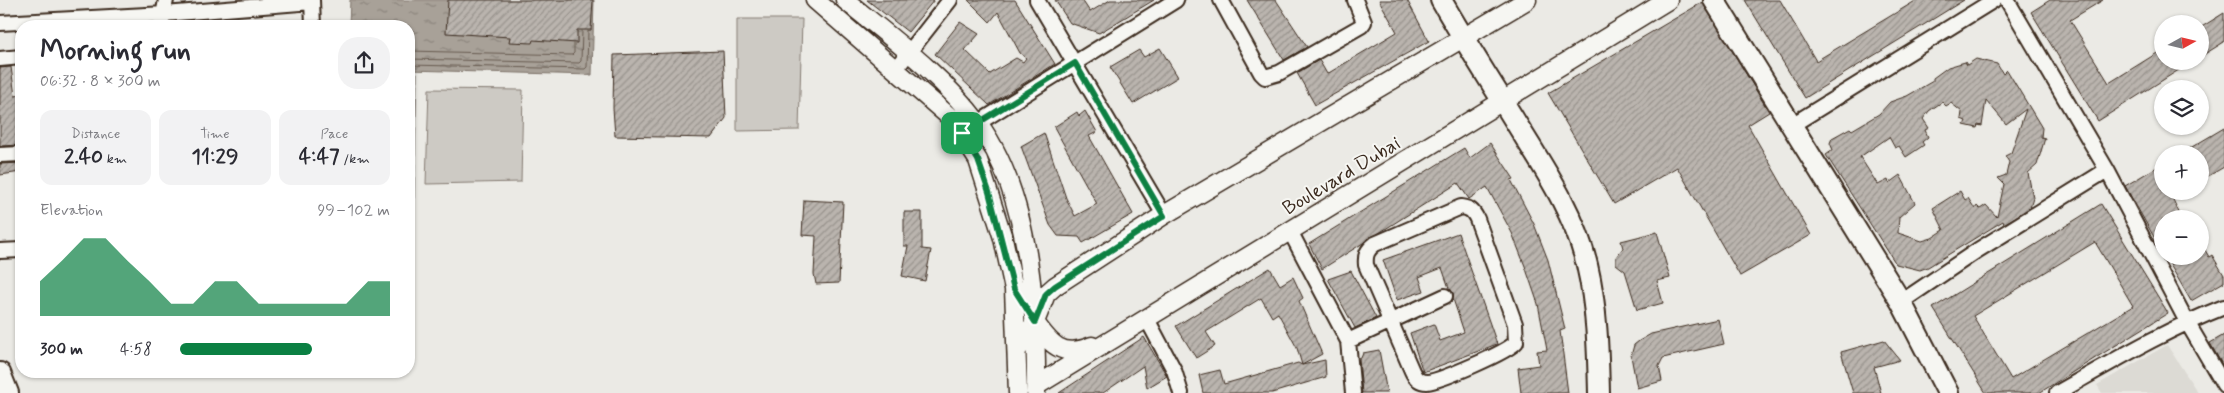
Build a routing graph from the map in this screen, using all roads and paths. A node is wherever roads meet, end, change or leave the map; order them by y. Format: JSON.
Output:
{"nodes":[{"id":1,"x":166,"y":0,"type":"edge"},
{"id":2,"x":814,"y":0,"type":"edge"},
{"id":3,"x":845,"y":0,"type":"edge"},
{"id":4,"x":950,"y":0,"type":"edge"},
{"id":5,"x":1037,"y":0,"type":"edge"},
{"id":6,"x":1176,"y":0,"type":"edge"},
{"id":7,"x":1221,"y":0,"type":"edge"},
{"id":8,"x":1355,"y":0,"type":"edge"},
{"id":9,"x":1440,"y":0,"type":"edge"},
{"id":10,"x":1527,"y":0,"type":"edge"},
{"id":11,"x":1668,"y":0,"type":"edge"},
{"id":12,"x":1714,"y":0,"type":"edge"},
{"id":13,"x":1994,"y":0,"type":"edge"},
{"id":14,"x":2007,"y":0,"type":"edge"},
{"id":15,"x":312,"y":1,"type":"edge"},
{"id":16,"x":163,"y":20,"type":"edge"},
{"id":17,"x":313,"y":20,"type":"edge"},
{"id":18,"x":0,"y":23,"type":"edge"},
{"id":19,"x":15,"y":23,"type":"edge"},
{"id":20,"x":1463,"y":38,"type":"junction"},
{"id":21,"x":908,"y":52,"type":"junction"},
{"id":22,"x":15,"y":57,"type":"edge"},
{"id":23,"x":0,"y":58,"type":"edge"},
{"id":24,"x":1075,"y":63,"type":"junction"},
{"id":25,"x":896,"y":69,"type":"junction"},
{"id":26,"x":1503,"y":101,"type":"junction"},
{"id":27,"x":978,"y":124,"type":"junction"},
{"id":28,"x":1792,"y":125,"type":"junction"},
{"id":29,"x":962,"y":133,"type":"junction"},
{"id":30,"x":15,"y":154,"type":"edge"},
{"id":31,"x":0,"y":155,"type":"edge"},
{"id":32,"x":2107,"y":170,"type":"junction"},
{"id":33,"x":1164,"y":216,"type":"junction"},
{"id":34,"x":1290,"y":231,"type":"junction"},
{"id":35,"x":15,"y":250,"type":"edge"},
{"id":36,"x":0,"y":251,"type":"edge"},
{"id":37,"x":1055,"y":286,"type":"junction"},
{"id":38,"x":1023,"y":290,"type":"junction"},
{"id":39,"x":1445,"y":296,"type":"dead end"},
{"id":40,"x":1901,"y":302,"type":"junction"},
{"id":41,"x":2224,"y":307,"type":"edge"},
{"id":42,"x":1147,"y":319,"type":"junction"},
{"id":43,"x":1390,"y":321,"type":"junction"},
{"id":44,"x":1035,"y":322,"type":"junction"},
{"id":45,"x":2187,"y":322,"type":"junction"},
{"id":46,"x":1123,"y":333,"type":"junction"},
{"id":47,"x":1348,"y":341,"type":"junction"},
{"id":48,"x":1018,"y":349,"type":"junction"},
{"id":49,"x":0,"y":373,"type":"edge"},
{"id":50,"x":2224,"y":385,"type":"edge"},
{"id":51,"x":1036,"y":389,"type":"edge"},
{"id":52,"x":8,"y":393,"type":"edge"},
{"id":53,"x":1018,"y":393,"type":"edge"},
{"id":54,"x":1181,"y":393,"type":"edge"},
{"id":55,"x":1353,"y":393,"type":"edge"},
{"id":56,"x":1599,"y":393,"type":"edge"},
{"id":57,"x":1948,"y":393,"type":"edge"},
{"id":58,"x":2057,"y":393,"type":"edge"}],
"edges":[{"from":1,"to":16,"type":"street"},
{"from":2,"to":25,"type":"street"},
{"from":3,"to":21,"type":"street"},
{"from":4,"to":21,"type":"street"},
{"from":5,"to":24,"type":"street"},
{"from":6,"to":24,"type":"street"},
{"from":7,"to":8,"type":"street"},
{"from":9,"to":20,"type":"main road"},
{"from":10,"to":20,"type":"street"},
{"from":11,"to":26,"type":"street","name":"Boulevard Dubai"},
{"from":12,"to":28,"type":"main road"},
{"from":13,"to":28,"type":"street"},
{"from":14,"to":32,"type":"street"},
{"from":15,"to":16,"type":"street"},
{"from":15,"to":17,"type":"street"},
{"from":18,"to":19,"type":"street"},
{"from":20,"to":26,"type":"main road"},
{"from":20,"to":33,"type":"street"},
{"from":21,"to":25,"type":"street"},
{"from":21,"to":27,"type":"street"},
{"from":22,"to":23,"type":"street"},
{"from":24,"to":27,"type":"street"},
{"from":24,"to":33,"type":"street"},
{"from":25,"to":29,"type":"street"},
{"from":26,"to":34,"type":"street","name":"Boulevard Dubai"},
{"from":26,"to":56,"type":"main road"},
{"from":27,"to":29,"type":"street"},
{"from":27,"to":38,"type":"street"},
{"from":28,"to":40,"type":"main road"},
{"from":29,"to":38,"type":"street"},
{"from":30,"to":31,"type":"street"},
{"from":32,"to":40,"type":"street"},
{"from":32,"to":45,"type":"street"},
{"from":33,"to":37,"type":"street"},
{"from":34,"to":42,"type":"street","name":"Boulevard Dubai"},
{"from":34,"to":47,"type":"street"},
{"from":35,"to":36,"type":"street"},
{"from":37,"to":38,"type":"street"},
{"from":37,"to":44,"type":"street"},
{"from":38,"to":44,"type":"street"},
{"from":38,"to":48,"type":"street"},
{"from":39,"to":43,"type":"street"},
{"from":40,"to":57,"type":"main road"},
{"from":41,"to":45,"type":"street"},
{"from":42,"to":46,"type":"street","name":"Boulevard Dubai"},
{"from":42,"to":54,"type":"street"},
{"from":43,"to":43,"type":"street"},
{"from":43,"to":47,"type":"street"},
{"from":44,"to":46,"type":"street"},
{"from":44,"to":48,"type":"street"},
{"from":44,"to":51,"type":"street"},
{"from":45,"to":50,"type":"street"},
{"from":45,"to":58,"type":"street"},
{"from":46,"to":51,"type":"street","name":"Boulevard Dubai"},
{"from":47,"to":55,"type":"street"},
{"from":48,"to":53,"type":"street"},
{"from":49,"to":52,"type":"main road"}]}
